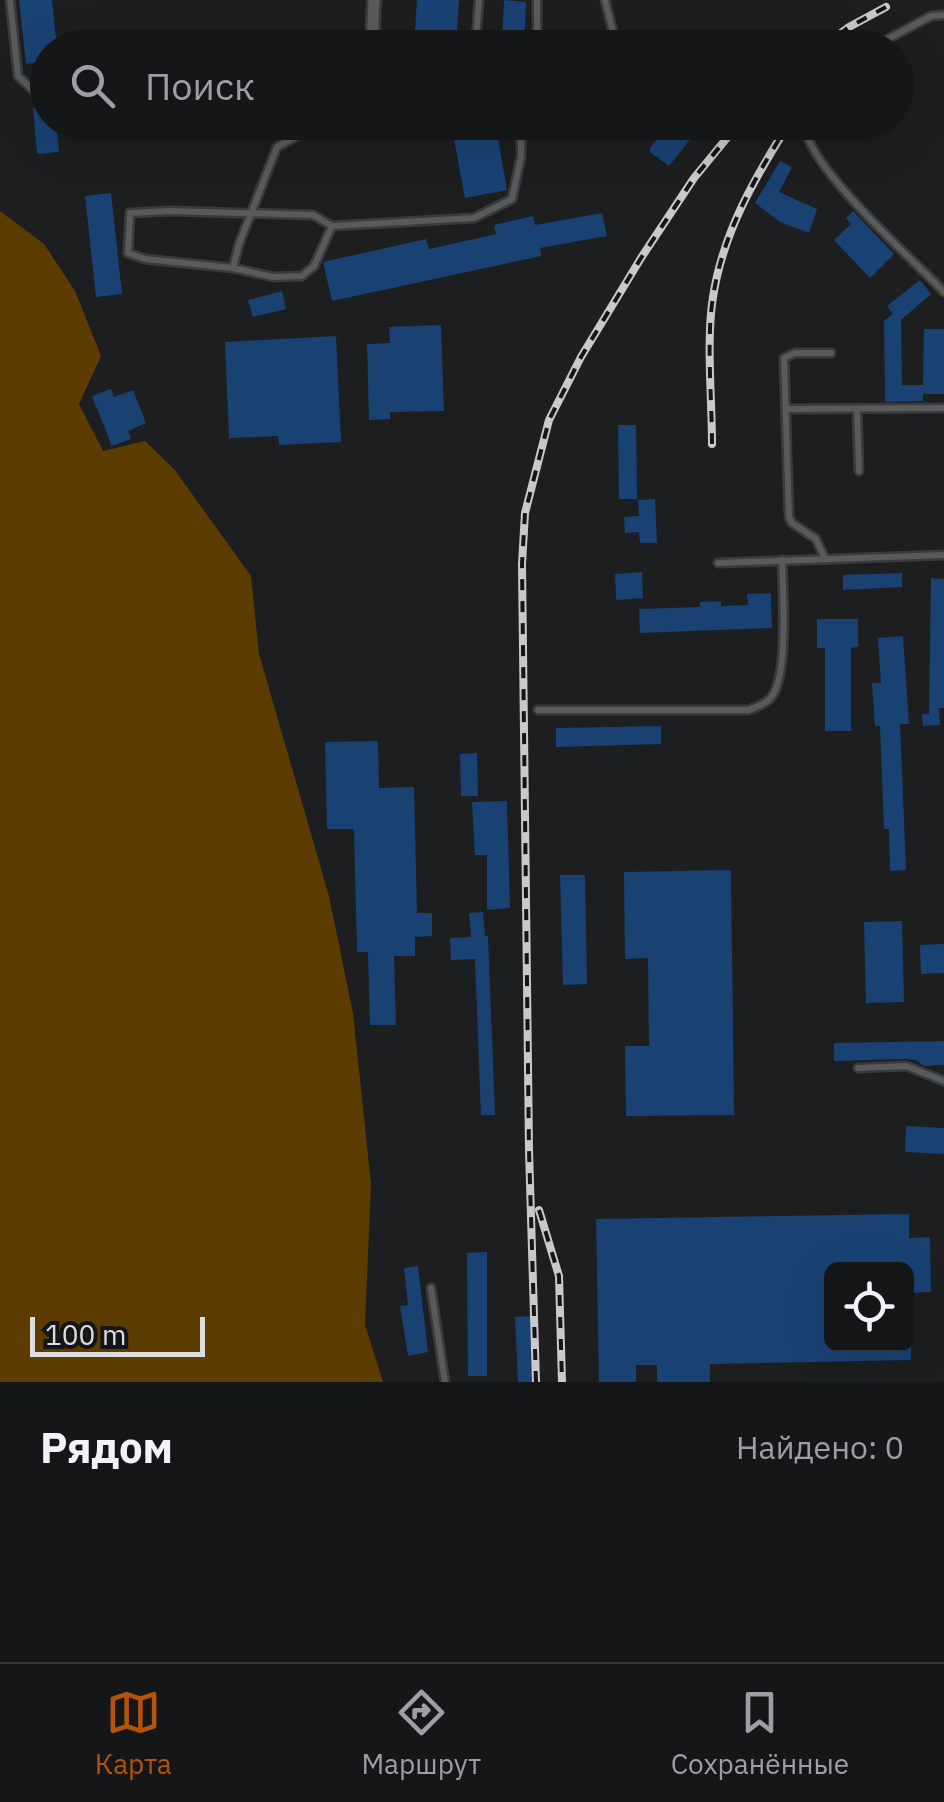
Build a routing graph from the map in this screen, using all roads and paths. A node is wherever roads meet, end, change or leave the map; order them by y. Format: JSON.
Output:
{"nodes":[{"id":1,"x":10,"y":0,"type":"edge"},
{"id":2,"x":374,"y":0,"type":"edge"},
{"id":3,"x":479,"y":0,"type":"edge"},
{"id":4,"x":537,"y":0,"type":"edge"},
{"id":5,"x":605,"y":0,"type":"edge"},
{"id":6,"x":944,"y":15,"type":"edge"},
{"id":7,"x":373,"y":30,"type":"edge"},
{"id":8,"x":477,"y":30,"type":"edge"},
{"id":9,"x":537,"y":30,"type":"edge"},
{"id":10,"x":612,"y":30,"type":"edge"},
{"id":11,"x":905,"y":30,"type":"edge"},
{"id":12,"x":30,"y":87,"type":"edge"},
{"id":13,"x":288,"y":140,"type":"edge"},
{"id":14,"x":521,"y":140,"type":"edge"},
{"id":15,"x":807,"y":140,"type":"edge"},
{"id":16,"x":252,"y":213,"type":"junction"},
{"id":17,"x":332,"y":226,"type":"junction"},
{"id":18,"x":234,"y":268,"type":"junction"},
{"id":19,"x":944,"y":292,"type":"edge"},
{"id":20,"x":832,"y":353,"type":"dead end"},
{"id":21,"x":944,"y":408,"type":"edge"},
{"id":22,"x":786,"y":409,"type":"junction"},
{"id":23,"x":857,"y":409,"type":"junction"},
{"id":24,"x":859,"y":471,"type":"dead end"},
{"id":25,"x":944,"y":555,"type":"edge"},
{"id":26,"x":825,"y":559,"type":"junction"},
{"id":27,"x":782,"y":560,"type":"junction"},
{"id":28,"x":718,"y":562,"type":"dead end"},
{"id":29,"x":538,"y":710,"type":"dead end"},
{"id":30,"x":858,"y":1068,"type":"dead end"},
{"id":31,"x":944,"y":1080,"type":"edge"},
{"id":32,"x":431,"y":1288,"type":"dead end"},
{"id":33,"x":445,"y":1382,"type":"edge"}],
"edges":[{"from":1,"to":12,"type":"lane"},
{"from":2,"to":7,"type":"street"},
{"from":3,"to":8,"type":"lane"},
{"from":4,"to":9,"type":"lane"},
{"from":5,"to":10,"type":"lane"},
{"from":6,"to":11,"type":"lane"},
{"from":13,"to":16,"type":"lane"},
{"from":14,"to":17,"type":"lane"},
{"from":15,"to":19,"type":"lane"},
{"from":16,"to":17,"type":"lane"},
{"from":16,"to":18,"type":"lane"},
{"from":16,"to":18,"type":"lane"},
{"from":17,"to":18,"type":"lane"},
{"from":20,"to":22,"type":"lane"},
{"from":21,"to":23,"type":"lane"},
{"from":22,"to":23,"type":"lane"},
{"from":22,"to":26,"type":"lane"},
{"from":23,"to":24,"type":"lane"},
{"from":25,"to":26,"type":"lane"},
{"from":26,"to":27,"type":"lane"},
{"from":27,"to":28,"type":"lane"},
{"from":27,"to":29,"type":"lane"},
{"from":30,"to":31,"type":"lane"},
{"from":32,"to":33,"type":"lane"}]}
